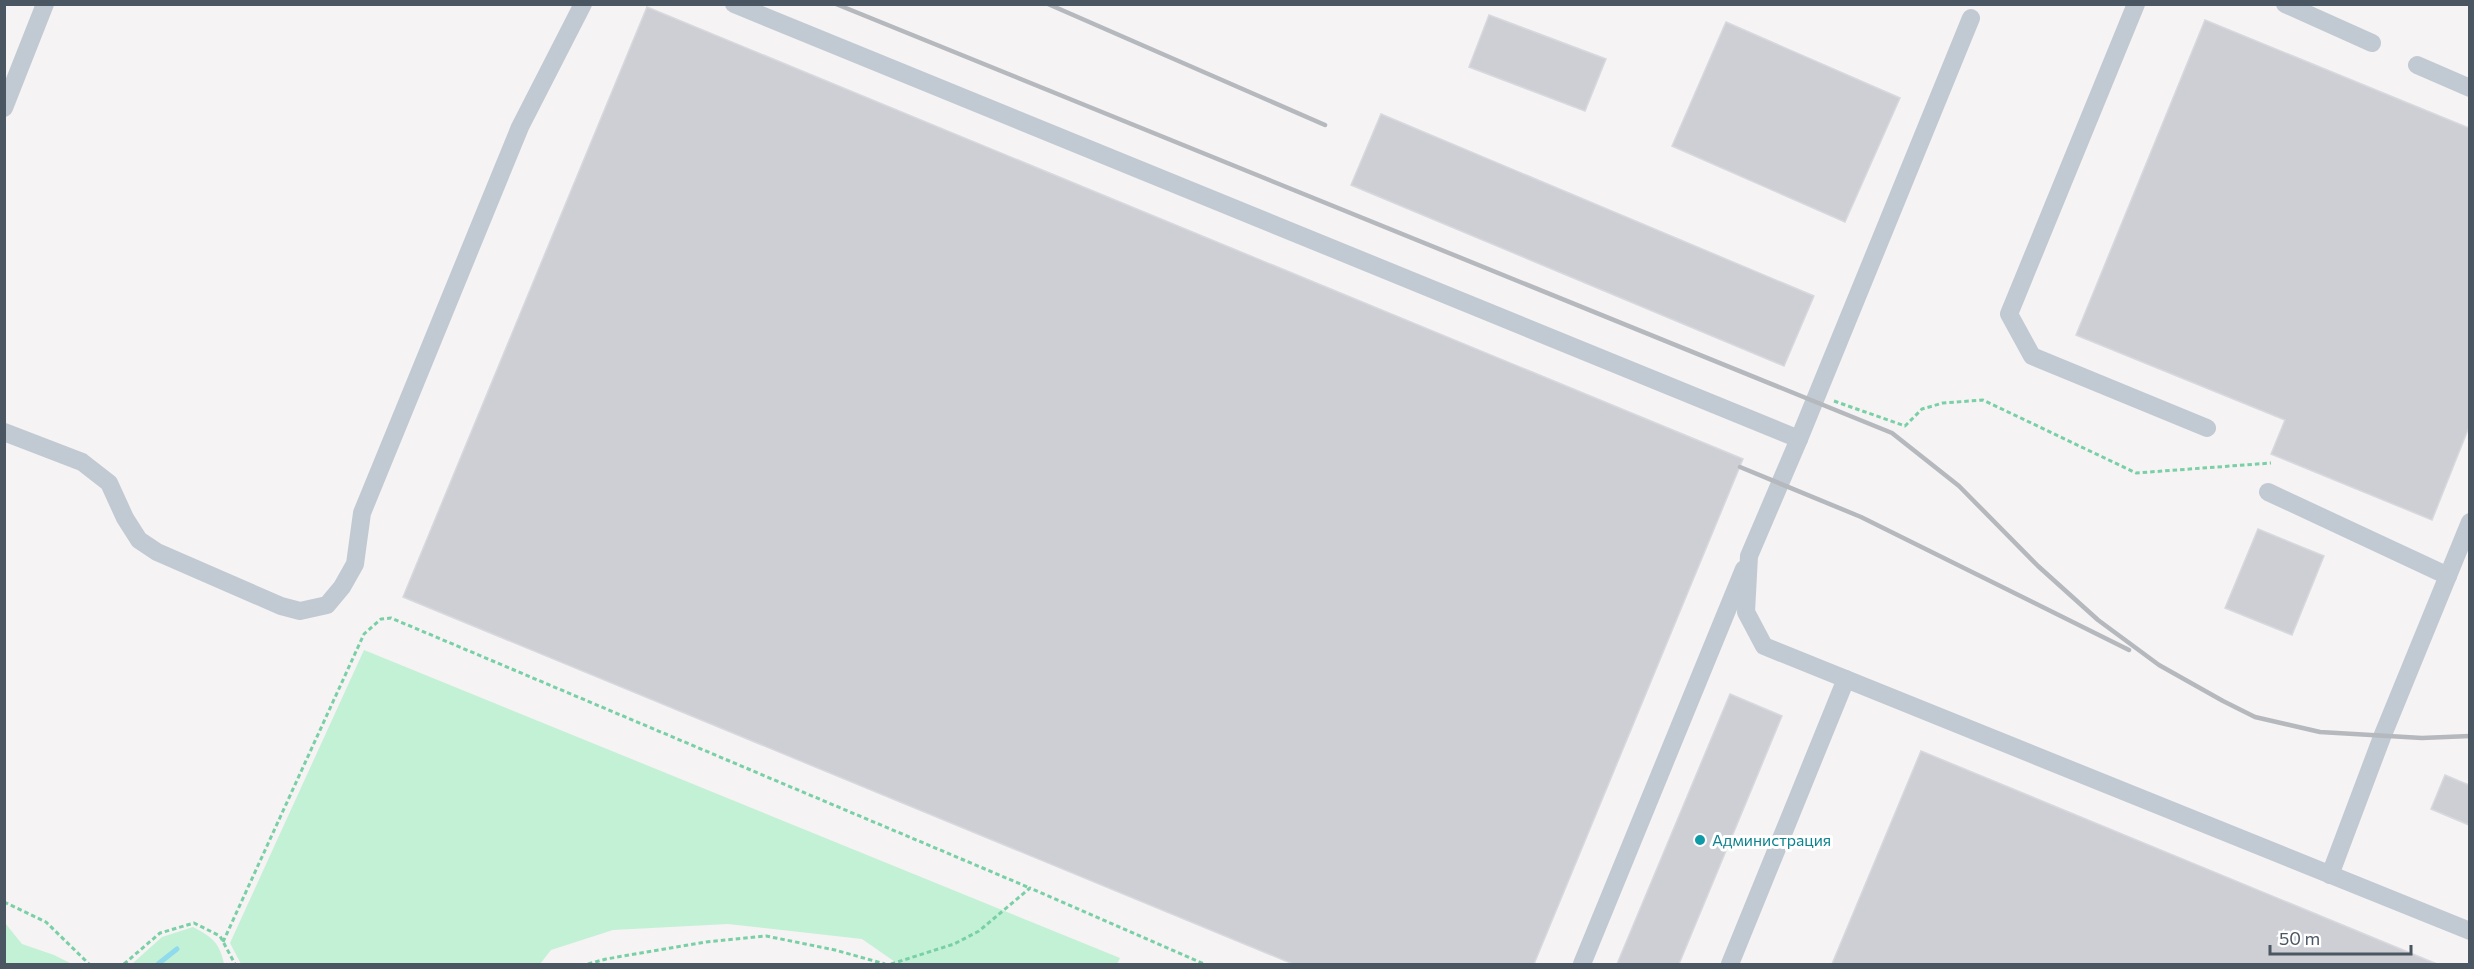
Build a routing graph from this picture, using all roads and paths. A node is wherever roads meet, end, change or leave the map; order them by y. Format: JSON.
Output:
{"nodes":[{"id":1,"x":45,"y":4,"type":"edge"},
{"id":2,"x":584,"y":4,"type":"edge"},
{"id":3,"x":734,"y":4,"type":"edge"},
{"id":4,"x":2136,"y":4,"type":"edge"},
{"id":5,"x":2285,"y":4,"type":"edge"},
{"id":6,"x":1971,"y":18,"type":"dead end"},
{"id":7,"x":2372,"y":43,"type":"dead end"},
{"id":8,"x":2417,"y":65,"type":"dead end"},
{"id":9,"x":2469,"y":87,"type":"edge"},
{"id":10,"x":4,"y":108,"type":"edge"},
{"id":11,"x":1818,"y":395,"type":"junction"},
{"id":12,"x":2208,"y":428,"type":"dead end"},
{"id":13,"x":4,"y":432,"type":"edge"},
{"id":14,"x":1799,"y":439,"type":"junction"},
{"id":15,"x":2271,"y":464,"type":"dead end"},
{"id":16,"x":2268,"y":492,"type":"dead end"},
{"id":17,"x":2469,"y":522,"type":"edge"},
{"id":18,"x":1749,"y":556,"type":"junction"},
{"id":19,"x":2448,"y":576,"type":"junction"},
{"id":20,"x":1846,"y":679,"type":"junction"},
{"id":21,"x":2330,"y":875,"type":"junction"},
{"id":22,"x":1030,"y":888,"type":"junction"},
{"id":23,"x":4,"y":903,"type":"edge"},
{"id":24,"x":2469,"y":931,"type":"edge"},
{"id":25,"x":223,"y":942,"type":"junction"},
{"id":26,"x":90,"y":964,"type":"edge"},
{"id":27,"x":124,"y":964,"type":"edge"},
{"id":28,"x":235,"y":964,"type":"edge"},
{"id":29,"x":588,"y":964,"type":"edge"},
{"id":30,"x":885,"y":964,"type":"edge"},
{"id":31,"x":891,"y":964,"type":"edge"},
{"id":32,"x":1204,"y":964,"type":"edge"},
{"id":33,"x":1582,"y":964,"type":"edge"},
{"id":34,"x":1730,"y":964,"type":"edge"}],
"edges":[{"from":1,"to":10,"type":"lane"},
{"from":2,"to":13,"type":"lane"},
{"from":3,"to":14,"type":"lane"},
{"from":4,"to":12,"type":"lane"},
{"from":5,"to":7,"type":"lane"},
{"from":6,"to":11,"type":"lane"},
{"from":8,"to":9,"type":"lane"},
{"from":11,"to":14,"type":"lane"},
{"from":11,"to":15,"type":"path"},
{"from":14,"to":18,"type":"lane"},
{"from":16,"to":19,"type":"lane"},
{"from":17,"to":19,"type":"lane"},
{"from":18,"to":20,"type":"lane"},
{"from":18,"to":33,"type":"lane"},
{"from":19,"to":21,"type":"lane"},
{"from":20,"to":21,"type":"lane"},
{"from":20,"to":34,"type":"lane"},
{"from":21,"to":24,"type":"lane"},
{"from":22,"to":25,"type":"path"},
{"from":22,"to":31,"type":"path"},
{"from":22,"to":32,"type":"path"},
{"from":23,"to":26,"type":"path"},
{"from":25,"to":27,"type":"path"},
{"from":25,"to":28,"type":"path"},
{"from":29,"to":30,"type":"path"}]}
